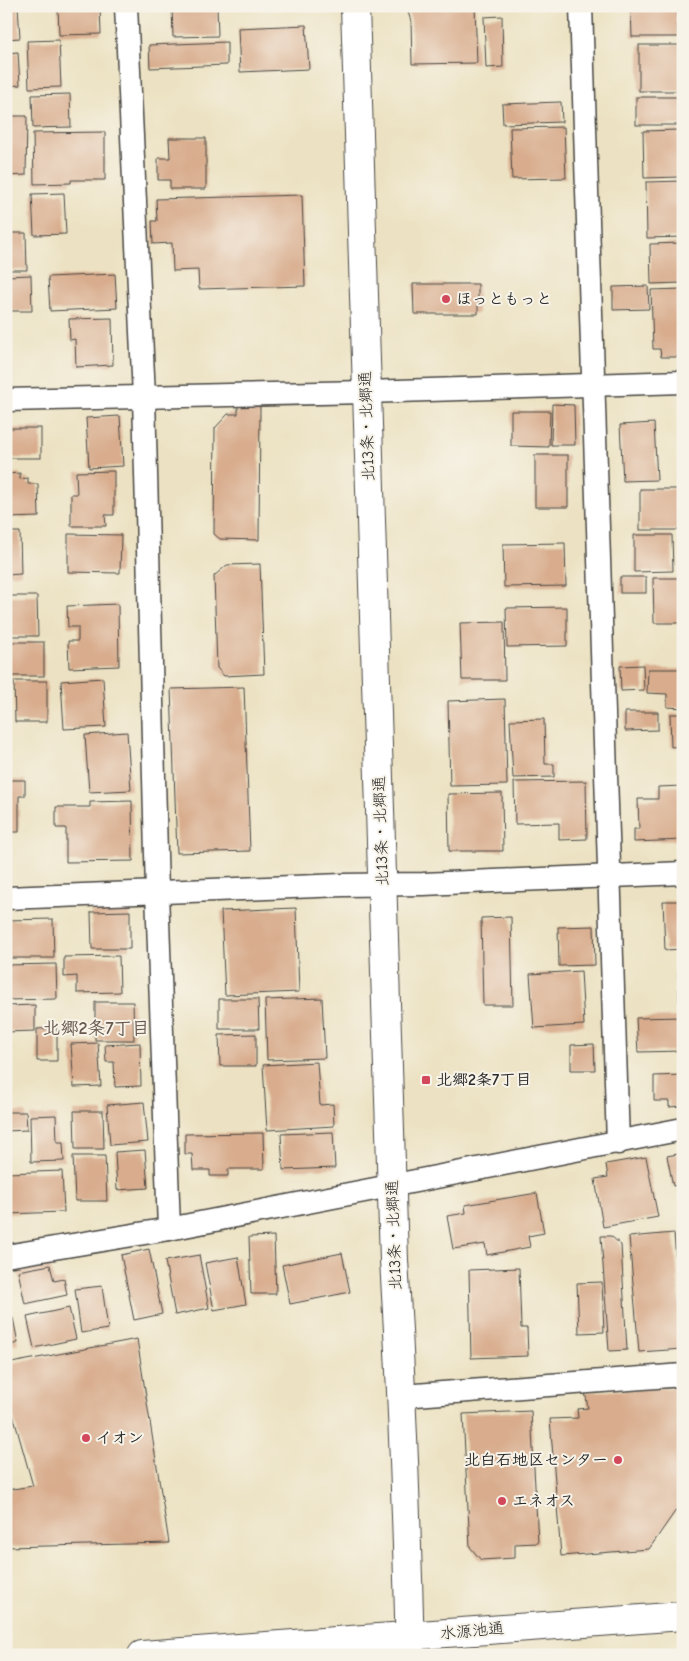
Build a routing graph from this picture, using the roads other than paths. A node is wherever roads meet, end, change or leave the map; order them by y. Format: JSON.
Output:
{"nodes":[{"id":1,"x":126,"y":6,"type":"edge"},
{"id":2,"x":355,"y":6,"type":"edge"},
{"id":3,"x":582,"y":6,"type":"edge"},
{"id":4,"x":683,"y":382,"type":"edge"},
{"id":5,"x":593,"y":385,"type":"junction"},
{"id":6,"x":366,"y":392,"type":"junction"},
{"id":7,"x":144,"y":397,"type":"junction"},
{"id":8,"x":6,"y":400,"type":"edge"},
{"id":9,"x":683,"y":873,"type":"edge"},
{"id":10,"x":610,"y":876,"type":"junction"},
{"id":11,"x":383,"y":885,"type":"junction"},
{"id":12,"x":157,"y":892,"type":"junction"},
{"id":13,"x":6,"y":898,"type":"edge"},
{"id":14,"x":683,"y":1129,"type":"edge"},
{"id":15,"x":618,"y":1143,"type":"junction"},
{"id":16,"x":392,"y":1186,"type":"junction"},
{"id":17,"x":169,"y":1229,"type":"junction"},
{"id":18,"x":6,"y":1256,"type":"edge"},
{"id":19,"x":683,"y":1375,"type":"edge"},
{"id":20,"x":402,"y":1396,"type":"junction"},
{"id":21,"x":683,"y":1616,"type":"edge"},
{"id":22,"x":409,"y":1645,"type":"edge"},
{"id":23,"x":142,"y":1655,"type":"edge"}],
"edges":[{"from":1,"to":7,"type":"street"},
{"from":2,"to":6,"type":"main road","name":"北13条・北郷通"},
{"from":3,"to":5,"type":"street"},
{"from":4,"to":5,"type":"street"},
{"from":5,"to":6,"type":"street"},
{"from":5,"to":10,"type":"street"},
{"from":6,"to":7,"type":"street"},
{"from":6,"to":11,"type":"main road","name":"北13条・北郷通"},
{"from":7,"to":8,"type":"street"},
{"from":7,"to":12,"type":"street"},
{"from":9,"to":10,"type":"street"},
{"from":10,"to":11,"type":"street"},
{"from":10,"to":15,"type":"street"},
{"from":11,"to":12,"type":"street"},
{"from":11,"to":16,"type":"main road","name":"北13条・北郷通"},
{"from":12,"to":13,"type":"street"},
{"from":12,"to":17,"type":"street"},
{"from":14,"to":15,"type":"street"},
{"from":15,"to":16,"type":"street"},
{"from":16,"to":17,"type":"street"},
{"from":16,"to":20,"type":"main road","name":"北13条・北郷通"},
{"from":17,"to":18,"type":"street"},
{"from":19,"to":20,"type":"street"},
{"from":20,"to":22,"type":"main road","name":"北13条・北郷通"},
{"from":21,"to":22,"type":"main road","name":"水源池通"},
{"from":22,"to":23,"type":"main road","name":"水源池通"}]}
